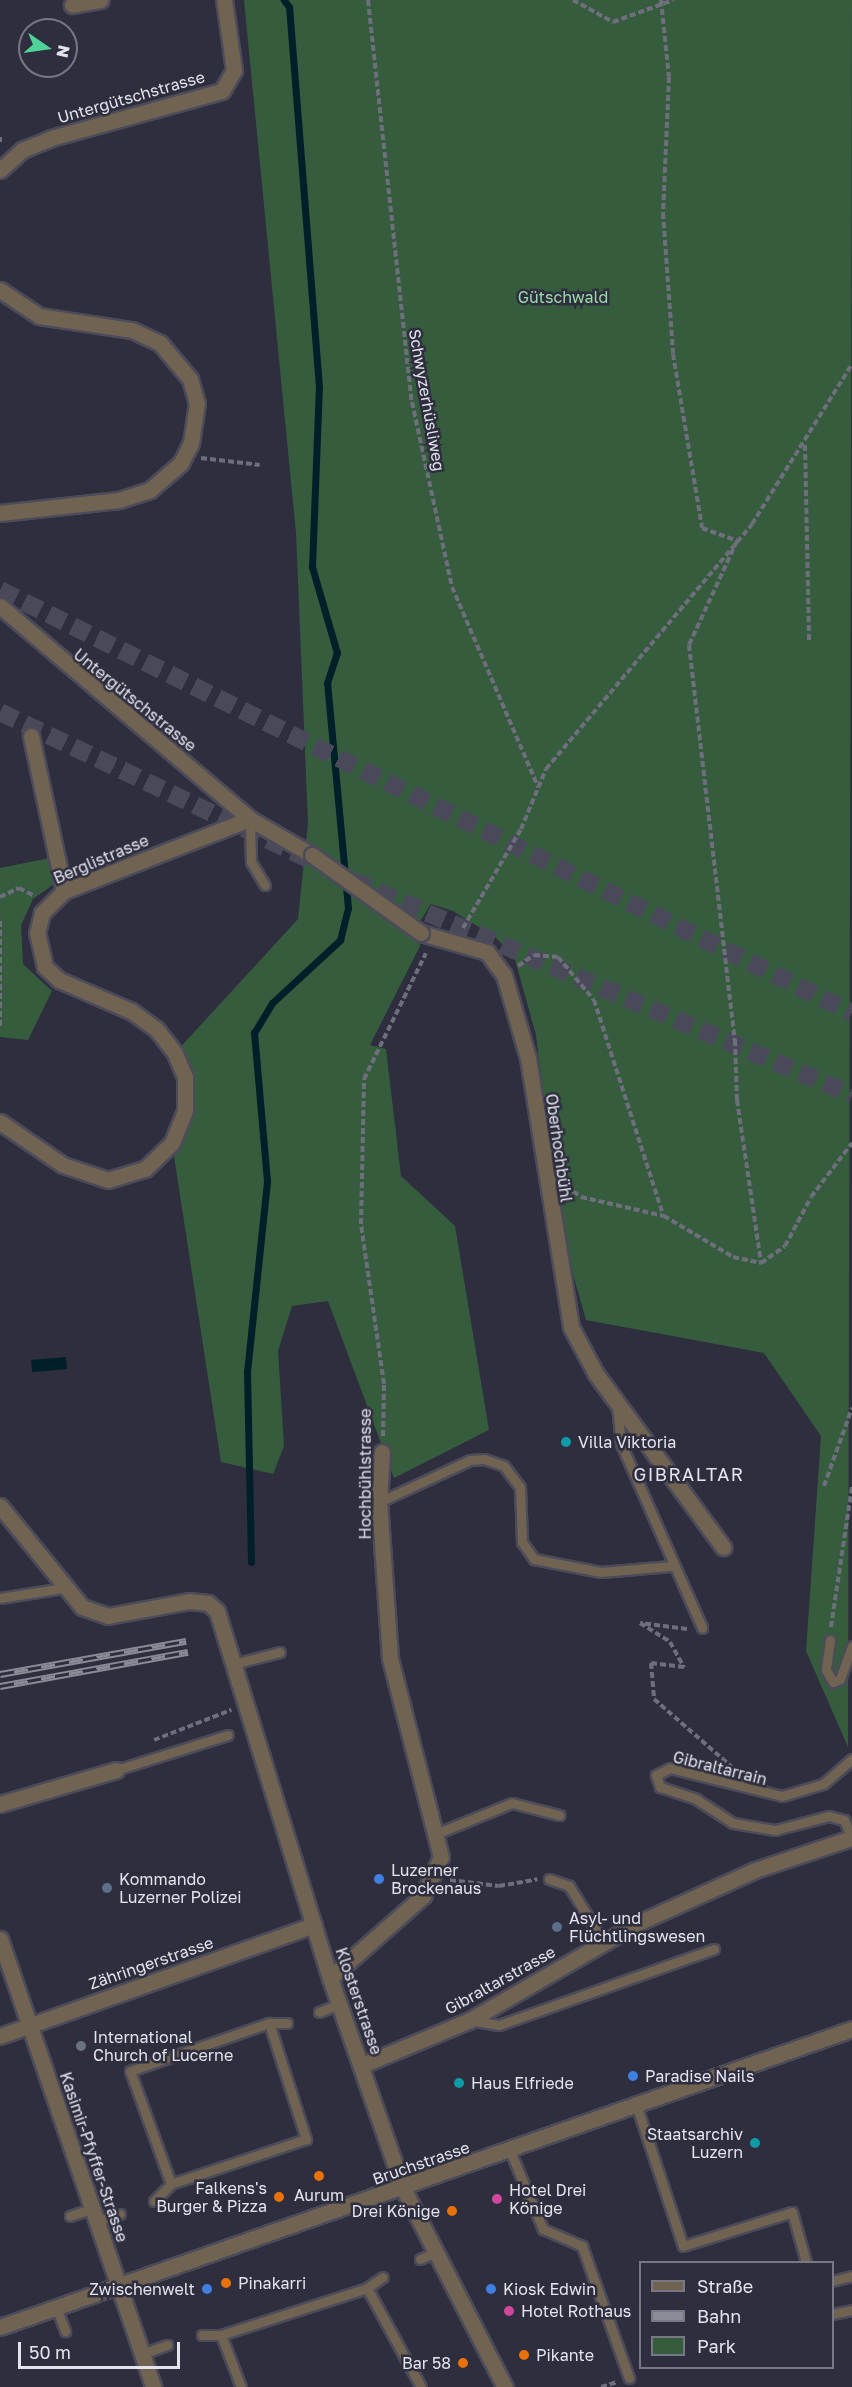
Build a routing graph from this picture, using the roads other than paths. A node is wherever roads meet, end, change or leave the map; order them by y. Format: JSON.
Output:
{"nodes":[{"id":1,"x":101,"y":0,"type":"edge"},
{"id":2,"x":224,"y":0,"type":"edge"},
{"id":3,"x":71,"y":2,"type":"edge"},
{"id":4,"x":0,"y":170,"type":"edge"},
{"id":5,"x":0,"y":290,"type":"edge"},
{"id":6,"x":0,"y":513,"type":"edge"},
{"id":7,"x":0,"y":606,"type":"edge"},
{"id":8,"x":31,"y":736,"type":"dead end"},
{"id":9,"x":250,"y":819,"type":"junction"},
{"id":10,"x":265,"y":885,"type":"dead end"},
{"id":11,"x":64,"y":891,"type":"junction"},
{"id":12,"x":0,"y":1122,"type":"edge"},
{"id":13,"x":616,"y":1398,"type":"junction"},
{"id":14,"x":382,"y":1452,"type":"road end"},
{"id":15,"x":380,"y":1502,"type":"junction"},
{"id":16,"x":0,"y":1506,"type":"edge"},
{"id":17,"x":723,"y":1546,"type":"dead end"},
{"id":18,"x":670,"y":1566,"type":"junction"},
{"id":19,"x":63,"y":1588,"type":"junction"},
{"id":20,"x":0,"y":1598,"type":"edge"},
{"id":21,"x":702,"y":1628,"type":"road end"},
{"id":22,"x":830,"y":1640,"type":"road end"},
{"id":23,"x":852,"y":1646,"type":"edge"},
{"id":24,"x":280,"y":1652,"type":"dead end"},
{"id":25,"x":237,"y":1663,"type":"junction"},
{"id":26,"x":228,"y":1735,"type":"dead end"},
{"id":27,"x":852,"y":1760,"type":"edge"},
{"id":28,"x":116,"y":1770,"type":"joint"},
{"id":29,"x":0,"y":1804,"type":"edge"},
{"id":30,"x":559,"y":1815,"type":"dead end"},
{"id":31,"x":438,"y":1833,"type":"junction"},
{"id":32,"x":852,"y":1838,"type":"edge"},
{"id":33,"x":549,"y":1879,"type":"dead end"},
{"id":34,"x":314,"y":1925,"type":"junction"},
{"id":35,"x":0,"y":1939,"type":"edge"},
{"id":36,"x":604,"y":1943,"type":"junction"},
{"id":37,"x":714,"y":1949,"type":"dead end"},
{"id":38,"x":330,"y":1978,"type":"junction"},
{"id":39,"x":340,"y":2004,"type":"junction"},
{"id":40,"x":319,"y":2012,"type":"dead end"},
{"id":41,"x":470,"y":2020,"type":"junction"},
{"id":42,"x":269,"y":2023,"type":"junction"},
{"id":43,"x":287,"y":2023,"type":"dead end"},
{"id":44,"x":30,"y":2025,"type":"junction"},
{"id":45,"x":852,"y":2029,"type":"edge"},
{"id":46,"x":0,"y":2036,"type":"edge"},
{"id":47,"x":362,"y":2065,"type":"junction"},
{"id":48,"x":637,"y":2107,"type":"junction"},
{"id":49,"x":510,"y":2151,"type":"junction"},
{"id":50,"x":171,"y":2184,"type":"junction"},
{"id":51,"x":404,"y":2188,"type":"junction"},
{"id":52,"x":154,"y":2201,"type":"dead end"},
{"id":53,"x":120,"y":2214,"type":"dead end"},
{"id":54,"x":95,"y":2215,"type":"junction"},
{"id":55,"x":70,"y":2216,"type":"dead end"},
{"id":56,"x":436,"y":2252,"type":"junction"},
{"id":57,"x":420,"y":2259,"type":"dead end"},
{"id":58,"x":806,"y":2261,"type":"edge"},
{"id":59,"x":852,"y":2276,"type":"edge"},
{"id":60,"x":383,"y":2277,"type":"dead end"},
{"id":61,"x":834,"y":2280,"type":"edge"},
{"id":62,"x":118,"y":2284,"type":"junction"},
{"id":63,"x":367,"y":2288,"type":"junction"},
{"id":64,"x":56,"y":2307,"type":"junction"},
{"id":65,"x":852,"y":2310,"type":"edge"},
{"id":66,"x":834,"y":2314,"type":"edge"},
{"id":67,"x":0,"y":2327,"type":"edge"},
{"id":68,"x":65,"y":2331,"type":"dead end"},
{"id":69,"x":221,"y":2335,"type":"junction"},
{"id":70,"x":202,"y":2336,"type":"dead end"},
{"id":71,"x":167,"y":2345,"type":"dead end"},
{"id":72,"x":142,"y":2354,"type":"junction"},
{"id":73,"x":629,"y":2378,"type":"dead end"},
{"id":74,"x":153,"y":2387,"type":"edge"},
{"id":75,"x":241,"y":2387,"type":"edge"},
{"id":76,"x":421,"y":2387,"type":"edge"},
{"id":77,"x":505,"y":2387,"type":"edge"}],
"edges":[{"from":1,"to":3,"type":"street"},
{"from":2,"to":4,"type":"street","name":"Untergütschstrasse"},
{"from":5,"to":6,"type":"street"},
{"from":7,"to":9,"type":"street","name":"Untergütschstrasse"},
{"from":8,"to":11,"type":"street"},
{"from":9,"to":10,"type":"lane"},
{"from":9,"to":11,"type":"street","name":"Berglistrasse"},
{"from":9,"to":13,"type":"street","name":"Oberhochbühl","bridge":true},
{"from":11,"to":12,"type":"street","name":"Berglistrasse"},
{"from":13,"to":17,"type":"street","name":"Oberhochbühl"},
{"from":13,"to":18,"type":"lane"},
{"from":14,"to":15,"type":"street","name":"Hochbühlstrasse"},
{"from":15,"to":18,"type":"lane"},
{"from":15,"to":31,"type":"street","name":"Hochbühlstrasse"},
{"from":16,"to":19,"type":"street"},
{"from":18,"to":21,"type":"lane"},
{"from":19,"to":20,"type":"lane"},
{"from":19,"to":25,"type":"street","name":"Klosterstrasse"},
{"from":22,"to":23,"type":"lane"},
{"from":24,"to":25,"type":"lane"},
{"from":25,"to":34,"type":"street","name":"Klosterstrasse"},
{"from":26,"to":28,"type":"lane"},
{"from":27,"to":32,"type":"lane","name":"Gibraltarrain"},
{"from":28,"to":29,"type":"street"},
{"from":30,"to":31,"type":"lane"},
{"from":31,"to":38,"type":"street","name":"Hochbühlstrasse"},
{"from":32,"to":36,"type":"street","name":"Gibraltarstrasse"},
{"from":33,"to":36,"type":"lane"},
{"from":34,"to":38,"type":"street","name":"Klosterstrasse"},
{"from":34,"to":44,"type":"street","name":"Zähringerstrasse"},
{"from":35,"to":44,"type":"street","name":"Kasimir-Pfyffer-Strasse"},
{"from":36,"to":41,"type":"street","name":"Gibraltarstrasse"},
{"from":37,"to":41,"type":"lane"},
{"from":38,"to":39,"type":"street","name":"Klosterstrasse"},
{"from":39,"to":40,"type":"lane"},
{"from":39,"to":47,"type":"street","name":"Klosterstrasse"},
{"from":41,"to":47,"type":"street","name":"Gibraltarstrasse"},
{"from":42,"to":43,"type":"lane"},
{"from":42,"to":50,"type":"lane"},
{"from":42,"to":50,"type":"lane"},
{"from":44,"to":46,"type":"street","name":"Zähringerstrasse"},
{"from":44,"to":54,"type":"street","name":"Kasimir-Pfyffer-Strasse"},
{"from":45,"to":48,"type":"street","name":"Bruchstrasse"},
{"from":47,"to":51,"type":"street","name":"Klosterstrasse"},
{"from":48,"to":49,"type":"street","name":"Bruchstrasse"},
{"from":48,"to":58,"type":"lane"},
{"from":49,"to":51,"type":"street","name":"Bruchstrasse"},
{"from":49,"to":73,"type":"lane"},
{"from":50,"to":52,"type":"lane"},
{"from":51,"to":56,"type":"street","name":"Klosterstrasse"},
{"from":51,"to":62,"type":"street","name":"Bruchstrasse"},
{"from":53,"to":54,"type":"lane"},
{"from":54,"to":55,"type":"lane"},
{"from":54,"to":62,"type":"street","name":"Kasimir-Pfyffer-Strasse"},
{"from":56,"to":57,"type":"lane"},
{"from":56,"to":77,"type":"street","name":"Klosterstrasse"},
{"from":59,"to":61,"type":"lane"},
{"from":60,"to":63,"type":"lane"},
{"from":62,"to":64,"type":"street","name":"Bruchstrasse"},
{"from":62,"to":72,"type":"street","name":"Kasimir-Pfyffer-Strasse"},
{"from":63,"to":69,"type":"lane"},
{"from":63,"to":76,"type":"lane"},
{"from":64,"to":67,"type":"street","name":"Bruchstrasse"},
{"from":64,"to":68,"type":"lane"},
{"from":65,"to":66,"type":"lane"},
{"from":69,"to":70,"type":"lane"},
{"from":69,"to":75,"type":"lane"},
{"from":71,"to":72,"type":"lane"},
{"from":72,"to":74,"type":"street","name":"Kasimir-Pfyffer-Strasse"}]}
